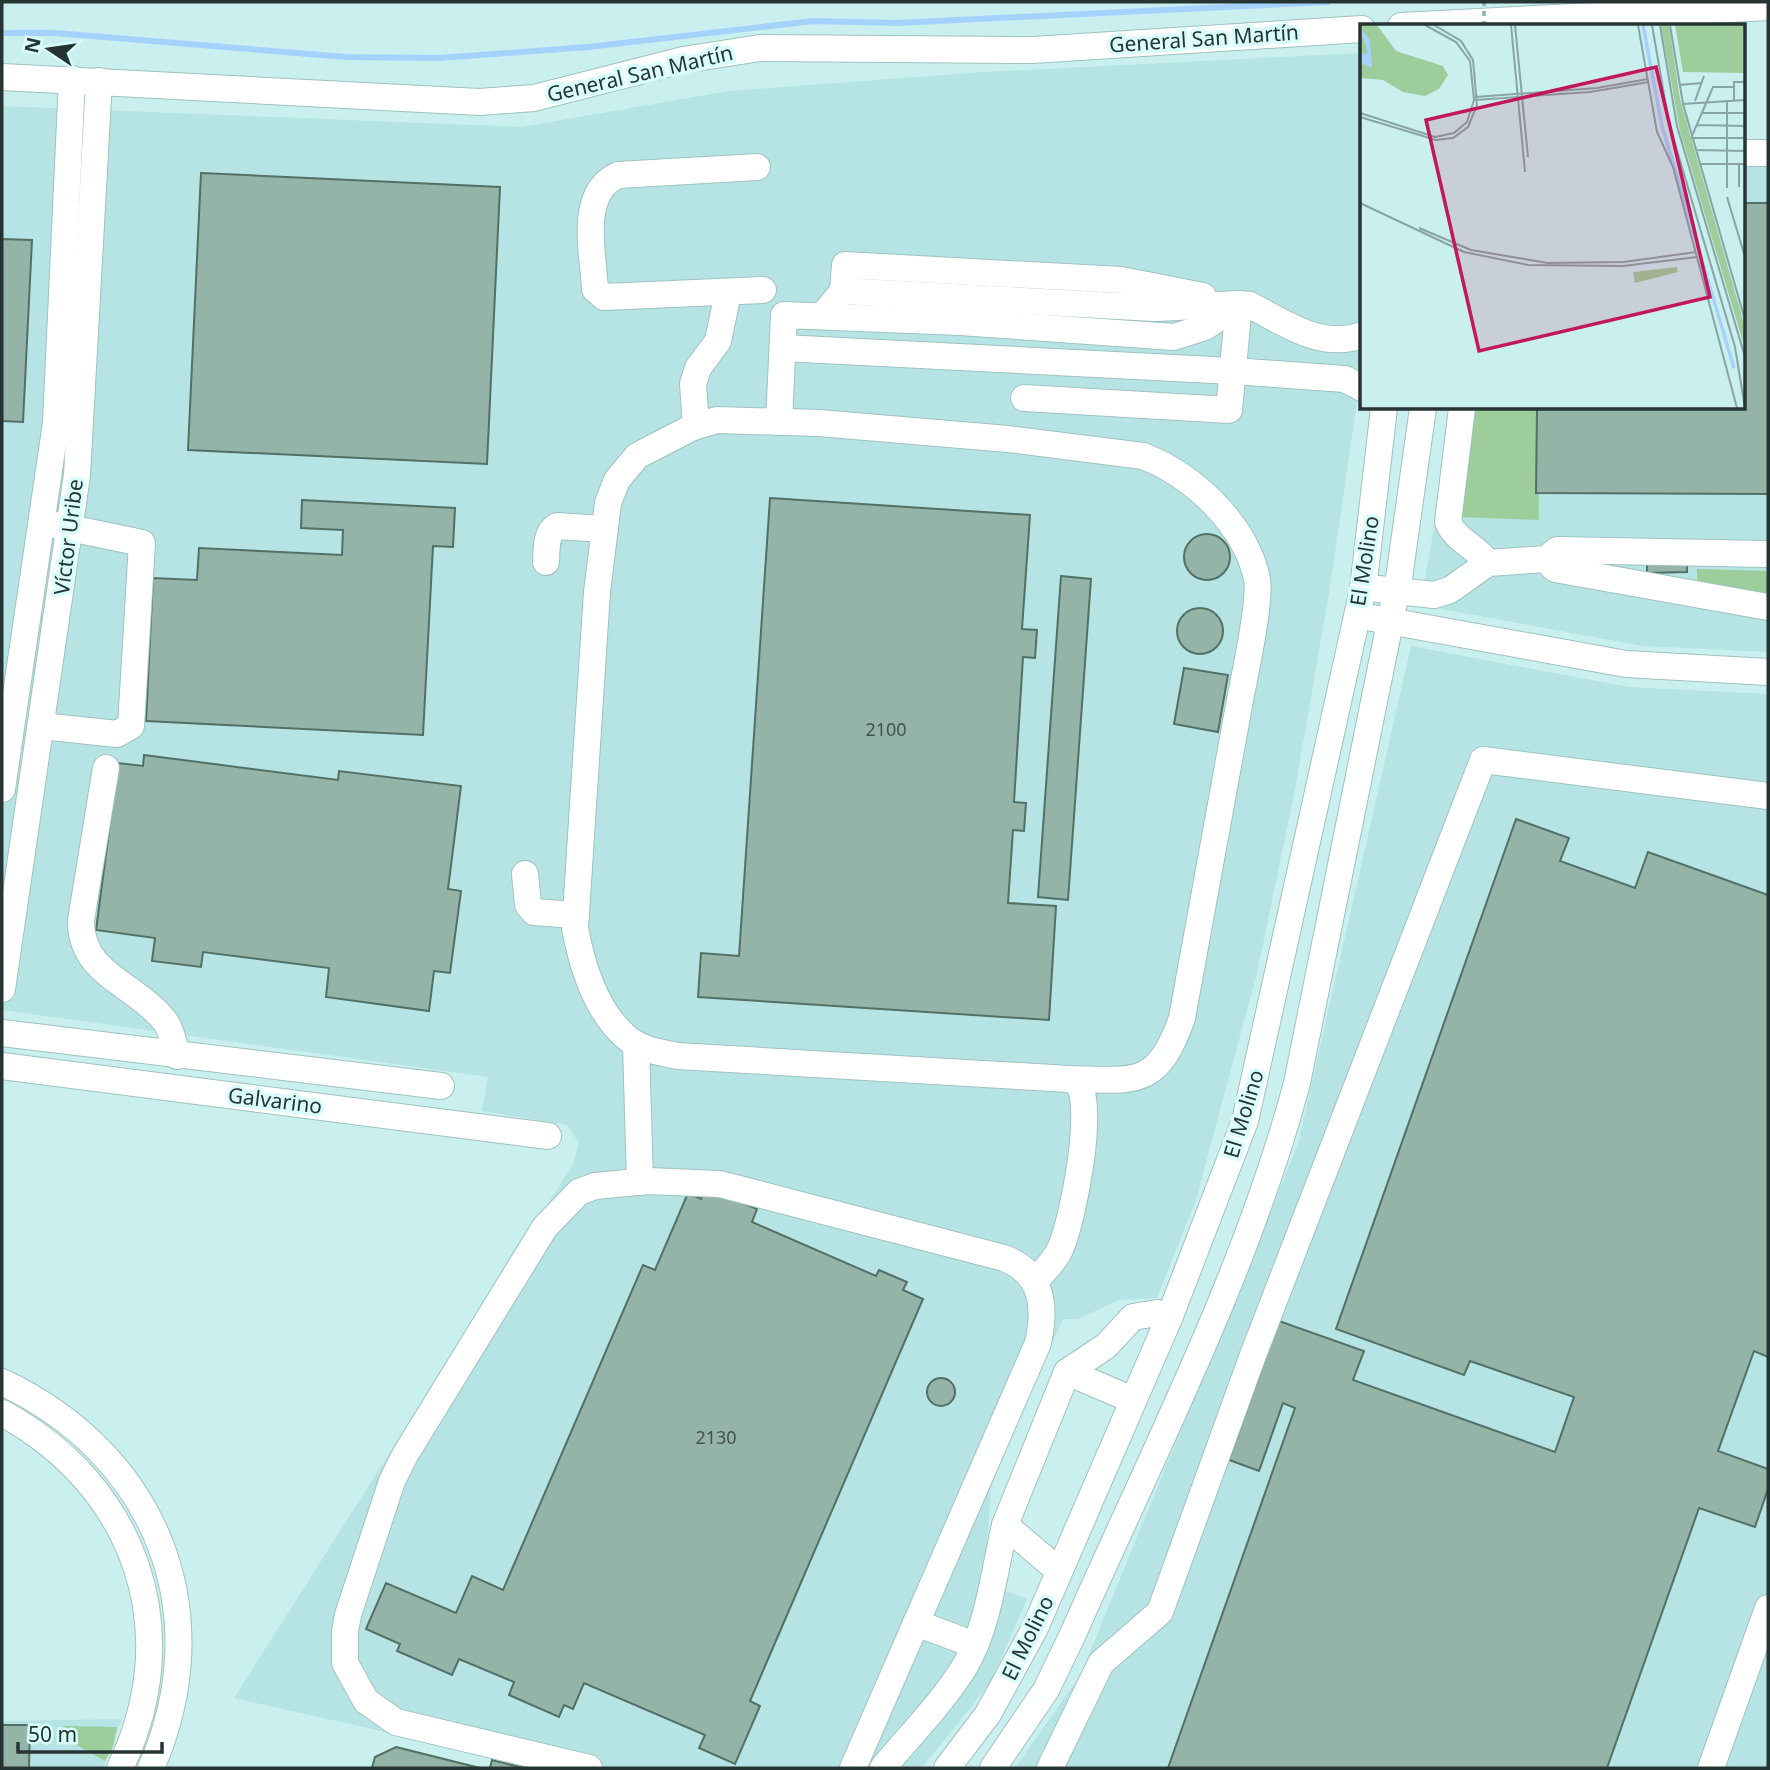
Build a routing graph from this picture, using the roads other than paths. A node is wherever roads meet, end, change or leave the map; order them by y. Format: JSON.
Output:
{"nodes":[{"id":1,"x":1768,"y":7,"type":"edge"},
{"id":2,"x":1473,"y":24,"type":"edge"},
{"id":3,"x":1360,"y":29,"type":"edge"},
{"id":4,"x":2,"y":77,"type":"edge"},
{"id":5,"x":72,"y":79,"type":"junction"},
{"id":6,"x":99,"y":80,"type":"junction"},
{"id":7,"x":1746,"y":153,"type":"edge"},
{"id":8,"x":1768,"y":153,"type":"edge"},
{"id":9,"x":757,"y":167,"type":"dead end"},
{"id":10,"x":763,"y":290,"type":"dead end"},
{"id":11,"x":728,"y":293,"type":"junction"},
{"id":12,"x":1239,"y":304,"type":"junction"},
{"id":13,"x":822,"y":317,"type":"junction"},
{"id":14,"x":1360,"y":336,"type":"edge"},
{"id":15,"x":783,"y":348,"type":"junction"},
{"id":16,"x":1233,"y":371,"type":"junction"},
{"id":17,"x":1360,"y":387,"type":"edge"},
{"id":18,"x":1024,"y":398,"type":"dead end"},
{"id":19,"x":1384,"y":410,"type":"edge"},
{"id":20,"x":1423,"y":410,"type":"edge"},
{"id":21,"x":1462,"y":410,"type":"edge"},
{"id":22,"x":779,"y":422,"type":"junction"},
{"id":23,"x":696,"y":426,"type":"junction"},
{"id":24,"x":43,"y":523,"type":"junction"},
{"id":25,"x":71,"y":528,"type":"junction"},
{"id":26,"x":605,"y":528,"type":"junction"},
{"id":27,"x":1768,"y":554,"type":"edge"},
{"id":28,"x":1546,"y":559,"type":"junction"},
{"id":29,"x":546,"y":562,"type":"dead end"},
{"id":30,"x":1489,"y":563,"type":"junction"},
{"id":31,"x":1363,"y":589,"type":"junction"},
{"id":32,"x":1397,"y":590,"type":"junction"},
{"id":33,"x":1768,"y":607,"type":"edge"},
{"id":34,"x":1357,"y":615,"type":"junction"},
{"id":35,"x":1390,"y":621,"type":"junction"},
{"id":36,"x":1768,"y":672,"type":"edge"},
{"id":37,"x":43,"y":726,"type":"junction"},
{"id":38,"x":106,"y":768,"type":"dead end"},
{"id":39,"x":2,"y":789,"type":"edge"},
{"id":40,"x":1768,"y":795,"type":"edge"},
{"id":41,"x":525,"y":874,"type":"dead end"},
{"id":42,"x":576,"y":915,"type":"junction"},
{"id":43,"x":2,"y":989,"type":"edge"},
{"id":44,"x":2,"y":1033,"type":"edge"},
{"id":45,"x":636,"y":1044,"type":"junction"},
{"id":46,"x":177,"y":1056,"type":"junction"},
{"id":47,"x":2,"y":1066,"type":"edge"},
{"id":48,"x":341,"y":1074,"type":"junction"},
{"id":49,"x":1069,"y":1079,"type":"junction"},
{"id":50,"x":441,"y":1086,"type":"dead end"},
{"id":51,"x":337,"y":1109,"type":"junction"},
{"id":52,"x":1243,"y":1126,"type":"junction"},
{"id":53,"x":548,"y":1136,"type":"dead end"},
{"id":54,"x":1279,"y":1146,"type":"junction"},
{"id":55,"x":640,"y":1182,"type":"junction"},
{"id":56,"x":1035,"y":1281,"type":"junction"},
{"id":57,"x":1170,"y":1316,"type":"junction"},
{"id":58,"x":1067,"y":1372,"type":"junction"},
{"id":59,"x":2,"y":1382,"type":"edge"},
{"id":60,"x":1133,"y":1400,"type":"junction"},
{"id":61,"x":2,"y":1413,"type":"edge"},
{"id":62,"x":1005,"y":1525,"type":"junction"},
{"id":63,"x":1072,"y":1541,"type":"junction"},
{"id":64,"x":1107,"y":1557,"type":"junction"},
{"id":65,"x":1059,"y":1571,"type":"junction"},
{"id":66,"x":1768,"y":1608,"type":"edge"},
{"id":67,"x":916,"y":1623,"type":"junction"},
{"id":68,"x":975,"y":1644,"type":"junction"},
{"id":69,"x":120,"y":1768,"type":"edge"},
{"id":70,"x":150,"y":1768,"type":"edge"},
{"id":71,"x":589,"y":1768,"type":"edge"},
{"id":72,"x":853,"y":1768,"type":"edge"},
{"id":73,"x":883,"y":1768,"type":"edge"},
{"id":74,"x":947,"y":1768,"type":"edge"},
{"id":75,"x":993,"y":1768,"type":"edge"},
{"id":76,"x":1050,"y":1768,"type":"edge"},
{"id":77,"x":1711,"y":1768,"type":"edge"}],
"edges":[{"from":1,"to":2,"type":"street"},
{"from":3,"to":6,"type":"street","name":"General San Martín"},
{"from":4,"to":5,"type":"street","name":"General San Martín"},
{"from":5,"to":6,"type":"street","name":"General San Martín"},
{"from":5,"to":24,"type":"street","name":"Víctor Uribe"},
{"from":6,"to":25,"type":"street","name":"Víctor Uribe"},
{"from":7,"to":8,"type":"street"},
{"from":9,"to":11,"type":"street"},
{"from":10,"to":11,"type":"street"},
{"from":11,"to":23,"type":"street"},
{"from":12,"to":13,"type":"street"},
{"from":12,"to":13,"type":"street"},
{"from":12,"to":14,"type":"street"},
{"from":12,"to":16,"type":"street"},
{"from":13,"to":15,"type":"street"},
{"from":15,"to":16,"type":"street"},
{"from":15,"to":22,"type":"street"},
{"from":16,"to":17,"type":"street"},
{"from":16,"to":18,"type":"street"},
{"from":19,"to":31,"type":"street","name":"El Molino"},
{"from":20,"to":32,"type":"street","name":"El Molino"},
{"from":21,"to":30,"type":"street"},
{"from":22,"to":23,"type":"street"},
{"from":22,"to":49,"type":"street"},
{"from":23,"to":26,"type":"street"},
{"from":24,"to":25,"type":"street"},
{"from":24,"to":39,"type":"street","name":"Víctor Uribe"},
{"from":25,"to":37,"type":"street","name":"Víctor Uribe"},
{"from":25,"to":37,"type":"street"},
{"from":26,"to":29,"type":"street"},
{"from":26,"to":42,"type":"street"},
{"from":27,"to":28,"type":"street"},
{"from":28,"to":30,"type":"street"},
{"from":28,"to":33,"type":"street"},
{"from":30,"to":32,"type":"street"},
{"from":31,"to":32,"type":"street"},
{"from":31,"to":34,"type":"street","name":"El Molino"},
{"from":32,"to":35,"type":"street","name":"El Molino"},
{"from":34,"to":35,"type":"street"},
{"from":34,"to":52,"type":"street","name":"El Molino"},
{"from":35,"to":36,"type":"street"},
{"from":35,"to":54,"type":"street","name":"El Molino"},
{"from":37,"to":43,"type":"street","name":"Víctor Uribe"},
{"from":38,"to":46,"type":"street"},
{"from":40,"to":76,"type":"street"},
{"from":41,"to":42,"type":"street"},
{"from":42,"to":45,"type":"street"},
{"from":44,"to":46,"type":"street","name":"Galvarino"},
{"from":45,"to":49,"type":"street"},
{"from":45,"to":55,"type":"street"},
{"from":46,"to":48,"type":"street","name":"Galvarino"},
{"from":47,"to":51,"type":"street","name":"Galvarino"},
{"from":48,"to":50,"type":"street","name":"Galvarino"},
{"from":48,"to":51,"type":"street"},
{"from":49,"to":56,"type":"street"},
{"from":51,"to":53,"type":"street","name":"Galvarino"},
{"from":52,"to":54,"type":"street"},
{"from":52,"to":57,"type":"street","name":"El Molino"},
{"from":54,"to":64,"type":"street","name":"El Molino"},
{"from":55,"to":56,"type":"street"},
{"from":55,"to":71,"type":"street"},
{"from":56,"to":67,"type":"street"},
{"from":57,"to":58,"type":"street"},
{"from":57,"to":60,"type":"street","name":"El Molino"},
{"from":58,"to":60,"type":"street"},
{"from":58,"to":62,"type":"street"},
{"from":59,"to":70,"type":"street"},
{"from":60,"to":63,"type":"street","name":"El Molino"},
{"from":61,"to":69,"type":"street"},
{"from":62,"to":65,"type":"street"},
{"from":62,"to":68,"type":"street"},
{"from":63,"to":64,"type":"street"},
{"from":63,"to":65,"type":"street","name":"El Molino"},
{"from":64,"to":75,"type":"street","name":"El Molino"},
{"from":65,"to":74,"type":"street","name":"El Molino"},
{"from":66,"to":77,"type":"street"},
{"from":67,"to":68,"type":"street"},
{"from":67,"to":72,"type":"street"},
{"from":68,"to":73,"type":"street"}]}
